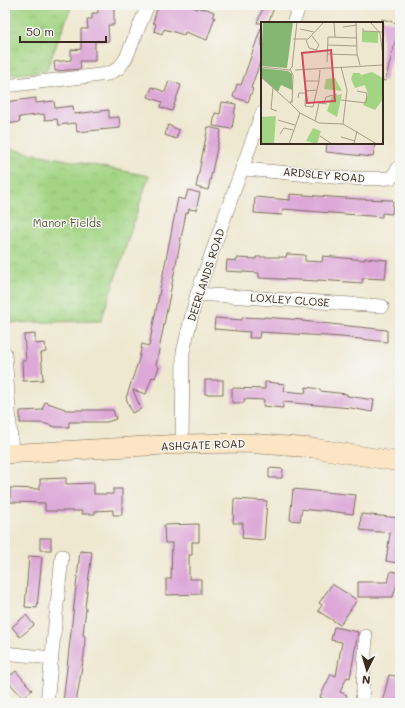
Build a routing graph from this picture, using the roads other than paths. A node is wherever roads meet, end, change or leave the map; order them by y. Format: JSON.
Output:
{"nodes":[{"id":1,"x":148,"y":5,"type":"edge"},
{"id":2,"x":300,"y":5,"type":"edge"},
{"id":3,"x":293,"y":22,"type":"edge"},
{"id":4,"x":5,"y":86,"type":"edge"},
{"id":5,"x":261,"y":116,"type":"edge"},
{"id":6,"x":400,"y":166,"type":"edge"},
{"id":7,"x":242,"y":170,"type":"junction"},
{"id":8,"x":197,"y":294,"type":"junction"},
{"id":9,"x":382,"y":306,"type":"dead end"},
{"id":10,"x":5,"y":353,"type":"edge"},
{"id":11,"x":182,"y":444,"type":"junction"},
{"id":12,"x":9,"y":454,"type":"edge"},
{"id":13,"x":400,"y":462,"type":"edge"},
{"id":14,"x":62,"y":556,"type":"dead end"},
{"id":15,"x":366,"y":636,"type":"dead end"},
{"id":16,"x":5,"y":654,"type":"edge"},
{"id":17,"x":52,"y":658,"type":"junction"},
{"id":18,"x":48,"y":703,"type":"edge"},
{"id":19,"x":362,"y":703,"type":"edge"}],
"edges":[{"from":1,"to":4,"type":"street"},
{"from":2,"to":3,"type":"street"},
{"from":5,"to":7,"type":"street","name":"DEERLANDS ROAD"},
{"from":6,"to":7,"type":"street","name":"ARDSLEY ROAD"},
{"from":7,"to":8,"type":"street","name":"DEERLANDS ROAD"},
{"from":8,"to":9,"type":"street","name":"LOXLEY CLOSE"},
{"from":8,"to":11,"type":"street","name":"DEERLANDS ROAD"},
{"from":10,"to":12,"type":"street"},
{"from":11,"to":12,"type":"street","name":"ASHGATE ROAD"},
{"from":11,"to":13,"type":"street","name":"ASHGATE ROAD"},
{"from":14,"to":17,"type":"street"},
{"from":15,"to":19,"type":"street"},
{"from":16,"to":17,"type":"street"},
{"from":17,"to":18,"type":"street"}]}
